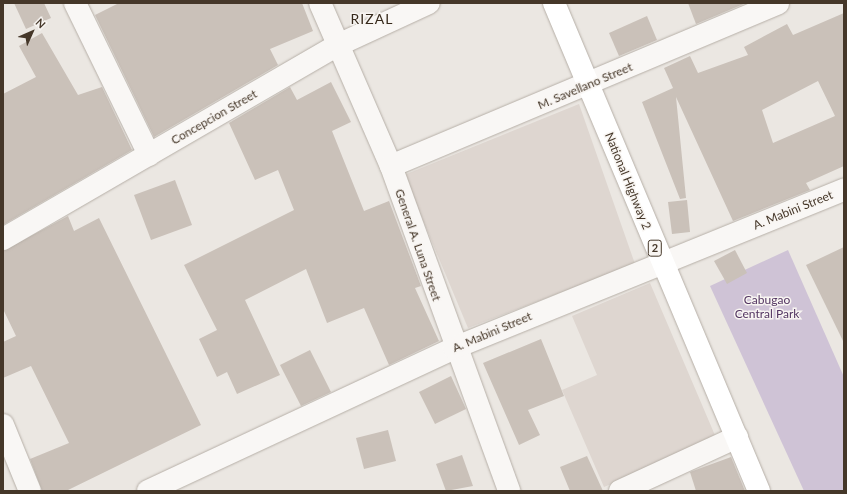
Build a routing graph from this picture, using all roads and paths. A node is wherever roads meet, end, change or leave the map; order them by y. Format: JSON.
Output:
{"nodes":[{"id":1,"x":75,"y":3,"type":"edge"},
{"id":2,"x":320,"y":3,"type":"edge"},
{"id":3,"x":429,"y":3,"type":"edge"},
{"id":4,"x":554,"y":3,"type":"edge"},
{"id":5,"x":778,"y":3,"type":"edge"},
{"id":6,"x":338,"y":45,"type":"junction"},
{"id":7,"x":589,"y":85,"type":"junction"},
{"id":8,"x":149,"y":155,"type":"junction"},
{"id":9,"x":391,"y":166,"type":"junction"},
{"id":10,"x":844,"y":190,"type":"edge"},
{"id":11,"x":3,"y":239,"type":"edge"},
{"id":12,"x":661,"y":262,"type":"junction"},
{"id":13,"x":454,"y":348,"type":"junction"},
{"id":14,"x":3,"y":425,"type":"edge"},
{"id":15,"x":737,"y":437,"type":"junction"},
{"id":16,"x":30,"y":491,"type":"edge"},
{"id":17,"x":148,"y":491,"type":"edge"},
{"id":18,"x":509,"y":491,"type":"edge"},
{"id":19,"x":620,"y":491,"type":"edge"},
{"id":20,"x":759,"y":491,"type":"edge"}],
"edges":[{"from":1,"to":8,"type":"street"},
{"from":2,"to":6,"type":"street","name":"General A. Luna Street"},
{"from":3,"to":6,"type":"street","name":"Concepcion Street"},
{"from":4,"to":7,"type":"highway","name":"National Highway 2","number":"2"},
{"from":5,"to":7,"type":"street","name":"M. Savellano Street"},
{"from":6,"to":8,"type":"street","name":"Concepcion Street"},
{"from":6,"to":9,"type":"street","name":"General A. Luna Street"},
{"from":7,"to":9,"type":"street","name":"M. Savellano Street"},
{"from":7,"to":12,"type":"highway","name":"National Highway 2","number":"2"},
{"from":8,"to":11,"type":"street","name":"Concepcion Street"},
{"from":9,"to":13,"type":"street","name":"General A. Luna Street"},
{"from":10,"to":12,"type":"street","name":"A. Mabini Street"},
{"from":12,"to":13,"type":"street","name":"A. Mabini Street"},
{"from":12,"to":15,"type":"highway","name":"National Highway 2","number":"2"},
{"from":13,"to":17,"type":"street","name":"A. Mabini Street"},
{"from":13,"to":18,"type":"street","name":"General A. Luna Street"},
{"from":14,"to":16,"type":"street"},
{"from":15,"to":19,"type":"street"},
{"from":15,"to":20,"type":"highway","name":"National Highway 2","number":"2"}]}
